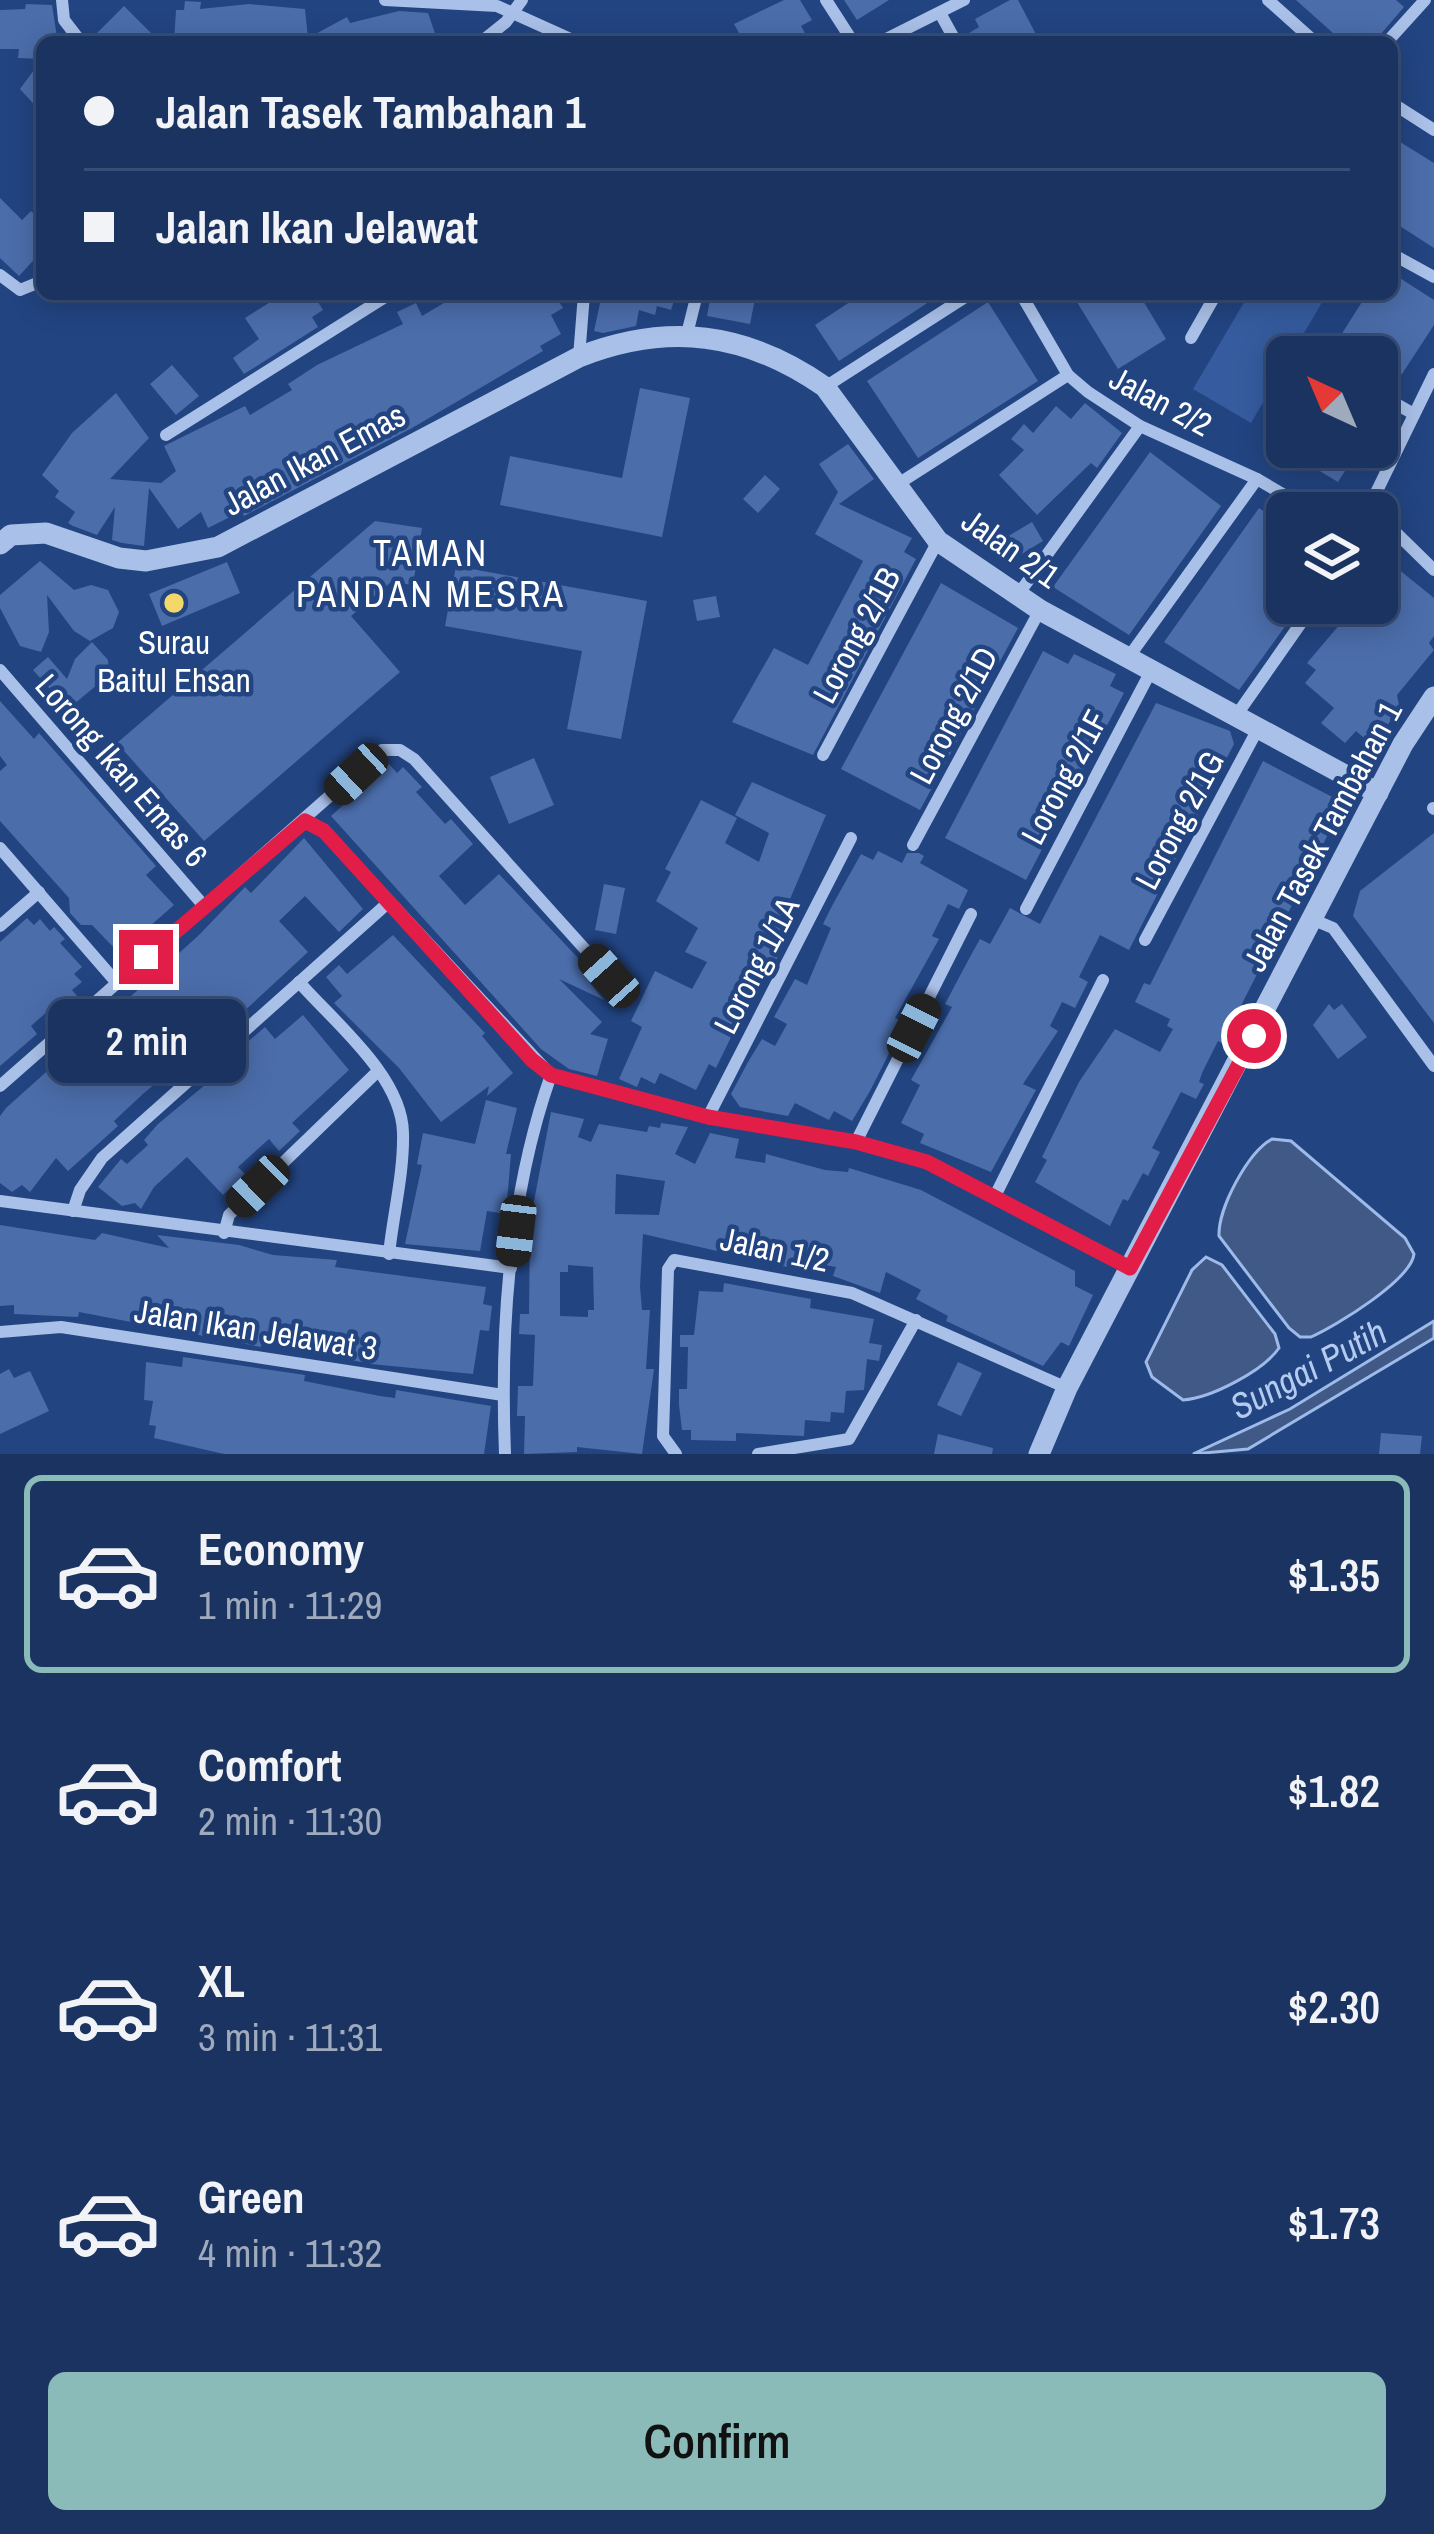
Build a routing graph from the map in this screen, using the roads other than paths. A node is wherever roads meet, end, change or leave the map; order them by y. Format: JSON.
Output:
{"nodes":[{"id":1,"x":62,"y":0,"type":"edge"},
{"id":2,"x":385,"y":0,"type":"edge"},
{"id":3,"x":826,"y":0,"type":"edge"},
{"id":4,"x":964,"y":0,"type":"edge"},
{"id":5,"x":1268,"y":0,"type":"edge"},
{"id":6,"x":1425,"y":0,"type":"edge"},
{"id":7,"x":519,"y":5,"type":"edge"},
{"id":8,"x":940,"y":13,"type":"junction"},
{"id":9,"x":76,"y":36,"type":"edge"},
{"id":10,"x":487,"y":36,"type":"edge"},
{"id":11,"x":568,"y":36,"type":"edge"},
{"id":12,"x":849,"y":36,"type":"edge"},
{"id":13,"x":892,"y":36,"type":"edge"},
{"id":14,"x":953,"y":36,"type":"edge"},
{"id":15,"x":1309,"y":36,"type":"edge"},
{"id":16,"x":1392,"y":36,"type":"edge"},
{"id":17,"x":1398,"y":107,"type":"edge"},
{"id":18,"x":1434,"y":130,"type":"edge"},
{"id":19,"x":1398,"y":257,"type":"edge"},
{"id":20,"x":0,"y":275,"type":"edge"},
{"id":21,"x":1434,"y":278,"type":"edge"},
{"id":22,"x":36,"y":283,"type":"edge"},
{"id":23,"x":380,"y":300,"type":"edge"},
{"id":24,"x":584,"y":300,"type":"edge"},
{"id":25,"x":696,"y":300,"type":"edge"},
{"id":26,"x":961,"y":300,"type":"edge"},
{"id":27,"x":1024,"y":300,"type":"edge"},
{"id":28,"x":1213,"y":300,"type":"edge"},
{"id":29,"x":688,"y":334,"type":"junction"},
{"id":30,"x":1191,"y":338,"type":"dead end"},
{"id":31,"x":579,"y":357,"type":"junction"},
{"id":32,"x":1434,"y":374,"type":"edge"},
{"id":33,"x":1068,"y":375,"type":"junction"},
{"id":34,"x":825,"y":387,"type":"junction"},
{"id":35,"x":1398,"y":405,"type":"edge"},
{"id":36,"x":1412,"y":413,"type":"junction"},
{"id":37,"x":1140,"y":426,"type":"junction"},
{"id":38,"x":166,"y":435,"type":"dead end"},
{"id":39,"x":1258,"y":479,"type":"junction"},
{"id":40,"x":898,"y":484,"type":"junction"},
{"id":41,"x":1280,"y":492,"type":"edge"},
{"id":42,"x":1382,"y":492,"type":"edge"},
{"id":43,"x":1398,"y":534,"type":"edge"},
{"id":44,"x":938,"y":541,"type":"junction"},
{"id":45,"x":0,"y":544,"type":"edge"},
{"id":46,"x":1434,"y":570,"type":"edge"},
{"id":47,"x":1016,"y":597,"type":"junction"},
{"id":48,"x":1040,"y":610,"type":"junction"},
{"id":49,"x":1300,"y":624,"type":"edge"},
{"id":50,"x":1128,"y":659,"type":"junction"},
{"id":51,"x":0,"y":670,"type":"edge"},
{"id":52,"x":1151,"y":671,"type":"junction"},
{"id":53,"x":1434,"y":697,"type":"edge"},
{"id":54,"x":1238,"y":713,"type":"junction"},
{"id":55,"x":1260,"y":725,"type":"junction"},
{"id":56,"x":823,"y":755,"type":"dead end"},
{"id":57,"x":1378,"y":793,"type":"junction"},
{"id":58,"x":305,"y":821,"type":"junction"},
{"id":59,"x":851,"y":838,"type":"dead end"},
{"id":60,"x":913,"y":845,"type":"dead end"},
{"id":61,"x":0,"y":848,"type":"edge"},
{"id":62,"x":39,"y":892,"type":"junction"},
{"id":63,"x":389,"y":902,"type":"junction"},
{"id":64,"x":204,"y":905,"type":"junction"},
{"id":65,"x":1026,"y":909,"type":"dead end"},
{"id":66,"x":971,"y":914,"type":"dead end"},
{"id":67,"x":1314,"y":920,"type":"junction"},
{"id":68,"x":0,"y":926,"type":"edge"},
{"id":69,"x":1145,"y":940,"type":"dead end"},
{"id":70,"x":609,"y":976,"type":"dead end"},
{"id":71,"x":1103,"y":980,"type":"dead end"},
{"id":72,"x":299,"y":982,"type":"junction"},
{"id":73,"x":117,"y":983,"type":"junction"},
{"id":74,"x":1434,"y":1066,"type":"edge"},
{"id":75,"x":377,"y":1072,"type":"junction"},
{"id":76,"x":551,"y":1075,"type":"junction"},
{"id":77,"x":0,"y":1086,"type":"edge"},
{"id":78,"x":708,"y":1117,"type":"junction"},
{"id":79,"x":856,"y":1142,"type":"junction"},
{"id":80,"x":996,"y":1194,"type":"junction"},
{"id":81,"x":0,"y":1201,"type":"edge"},
{"id":82,"x":74,"y":1211,"type":"junction"},
{"id":83,"x":224,"y":1233,"type":"junction"},
{"id":84,"x":389,"y":1254,"type":"junction"},
{"id":85,"x":511,"y":1268,"type":"junction"},
{"id":86,"x":1130,"y":1268,"type":"junction"},
{"id":87,"x":916,"y":1320,"type":"junction"},
{"id":88,"x":0,"y":1332,"type":"edge"},
{"id":89,"x":1066,"y":1388,"type":"junction"},
{"id":90,"x":502,"y":1395,"type":"junction"},
{"id":91,"x":505,"y":1454,"type":"edge"},
{"id":92,"x":676,"y":1454,"type":"edge"},
{"id":93,"x":758,"y":1454,"type":"edge"},
{"id":94,"x":1039,"y":1454,"type":"edge"}],
"edges":[{"from":1,"to":9,"type":"street"},
{"from":2,"to":7,"type":"street"},
{"from":3,"to":12,"type":"street"},
{"from":4,"to":8,"type":"street"},
{"from":5,"to":15,"type":"street"},
{"from":6,"to":16,"type":"street"},
{"from":7,"to":10,"type":"street"},
{"from":7,"to":11,"type":"street"},
{"from":8,"to":13,"type":"street"},
{"from":8,"to":14,"type":"street"},
{"from":17,"to":18,"type":"street"},
{"from":19,"to":21,"type":"street"},
{"from":20,"to":22,"type":"street"},
{"from":23,"to":38,"type":"street"},
{"from":24,"to":31,"type":"street"},
{"from":25,"to":29,"type":"street"},
{"from":26,"to":34,"type":"street"},
{"from":27,"to":33,"type":"street","name":"Jalan 2/2"},
{"from":28,"to":30,"type":"street"},
{"from":29,"to":31,"type":"street","name":"Jalan 2/1"},
{"from":29,"to":34,"type":"street","name":"Jalan 2/1"},
{"from":31,"to":45,"type":"street","name":"Jalan Ikan Emas"},
{"from":32,"to":36,"type":"street"},
{"from":33,"to":37,"type":"street","name":"Jalan 2/2"},
{"from":33,"to":40,"type":"street"},
{"from":34,"to":40,"type":"street","name":"Jalan 2/1"},
{"from":35,"to":36,"type":"street"},
{"from":36,"to":42,"type":"street"},
{"from":37,"to":39,"type":"street","name":"Jalan 2/2"},
{"from":37,"to":47,"type":"street"},
{"from":39,"to":41,"type":"street","name":"Jalan 2/2"},
{"from":39,"to":50,"type":"street"},
{"from":40,"to":44,"type":"street","name":"Jalan 2/1"},
{"from":43,"to":46,"type":"street"},
{"from":44,"to":47,"type":"street","name":"Jalan 2/1"},
{"from":44,"to":56,"type":"street","name":"Lorong 2/1B"},
{"from":47,"to":48,"type":"street","name":"Jalan 2/1"},
{"from":48,"to":50,"type":"street","name":"Jalan 2/1"},
{"from":48,"to":60,"type":"street","name":"Lorong 2/1D"},
{"from":49,"to":54,"type":"street"},
{"from":50,"to":52,"type":"street","name":"Jalan 2/1"},
{"from":51,"to":64,"type":"street","name":"Lorong Ikan Emas 6"},
{"from":52,"to":54,"type":"street","name":"Jalan 2/1"},
{"from":52,"to":65,"type":"street","name":"Lorong 2/1F"},
{"from":53,"to":57,"type":"street","name":"Jalan Tasek Tambahan 1"},
{"from":54,"to":55,"type":"street","name":"Jalan 2/1"},
{"from":55,"to":57,"type":"street","name":"Jalan 2/1"},
{"from":55,"to":69,"type":"street","name":"Lorong 2/1G"},
{"from":57,"to":67,"type":"street","name":"Jalan Tasek Tambahan 1"},
{"from":58,"to":63,"type":"street"},
{"from":58,"to":64,"type":"street"},
{"from":58,"to":70,"type":"street"},
{"from":59,"to":78,"type":"street","name":"Lorong 1/1A"},
{"from":61,"to":62,"type":"street"},
{"from":62,"to":68,"type":"street"},
{"from":62,"to":73,"type":"street"},
{"from":63,"to":72,"type":"street"},
{"from":63,"to":76,"type":"street"},
{"from":64,"to":73,"type":"street"},
{"from":66,"to":79,"type":"street"},
{"from":67,"to":74,"type":"street"},
{"from":67,"to":86,"type":"street","name":"Jalan Tasek Tambahan 1"},
{"from":71,"to":80,"type":"street"},
{"from":72,"to":75,"type":"street"},
{"from":72,"to":82,"type":"street"},
{"from":73,"to":77,"type":"street"},
{"from":75,"to":83,"type":"street"},
{"from":75,"to":84,"type":"street"},
{"from":76,"to":78,"type":"street"},
{"from":76,"to":85,"type":"street"},
{"from":78,"to":79,"type":"street"},
{"from":79,"to":80,"type":"street"},
{"from":80,"to":86,"type":"street"},
{"from":81,"to":82,"type":"street"},
{"from":82,"to":83,"type":"street"},
{"from":83,"to":84,"type":"street"},
{"from":84,"to":85,"type":"street"},
{"from":85,"to":90,"type":"street"},
{"from":86,"to":89,"type":"street","name":"Jalan Tasek Tambahan 1"},
{"from":87,"to":89,"type":"street","name":"Jalan 1/2"},
{"from":87,"to":92,"type":"street","name":"Jalan 1/2"},
{"from":87,"to":93,"type":"street"},
{"from":88,"to":90,"type":"street","name":"Jalan Ikan Jelawat 3"},
{"from":89,"to":94,"type":"street","name":"Jalan Tasek Tambahan 1"},
{"from":90,"to":91,"type":"street"}]}
